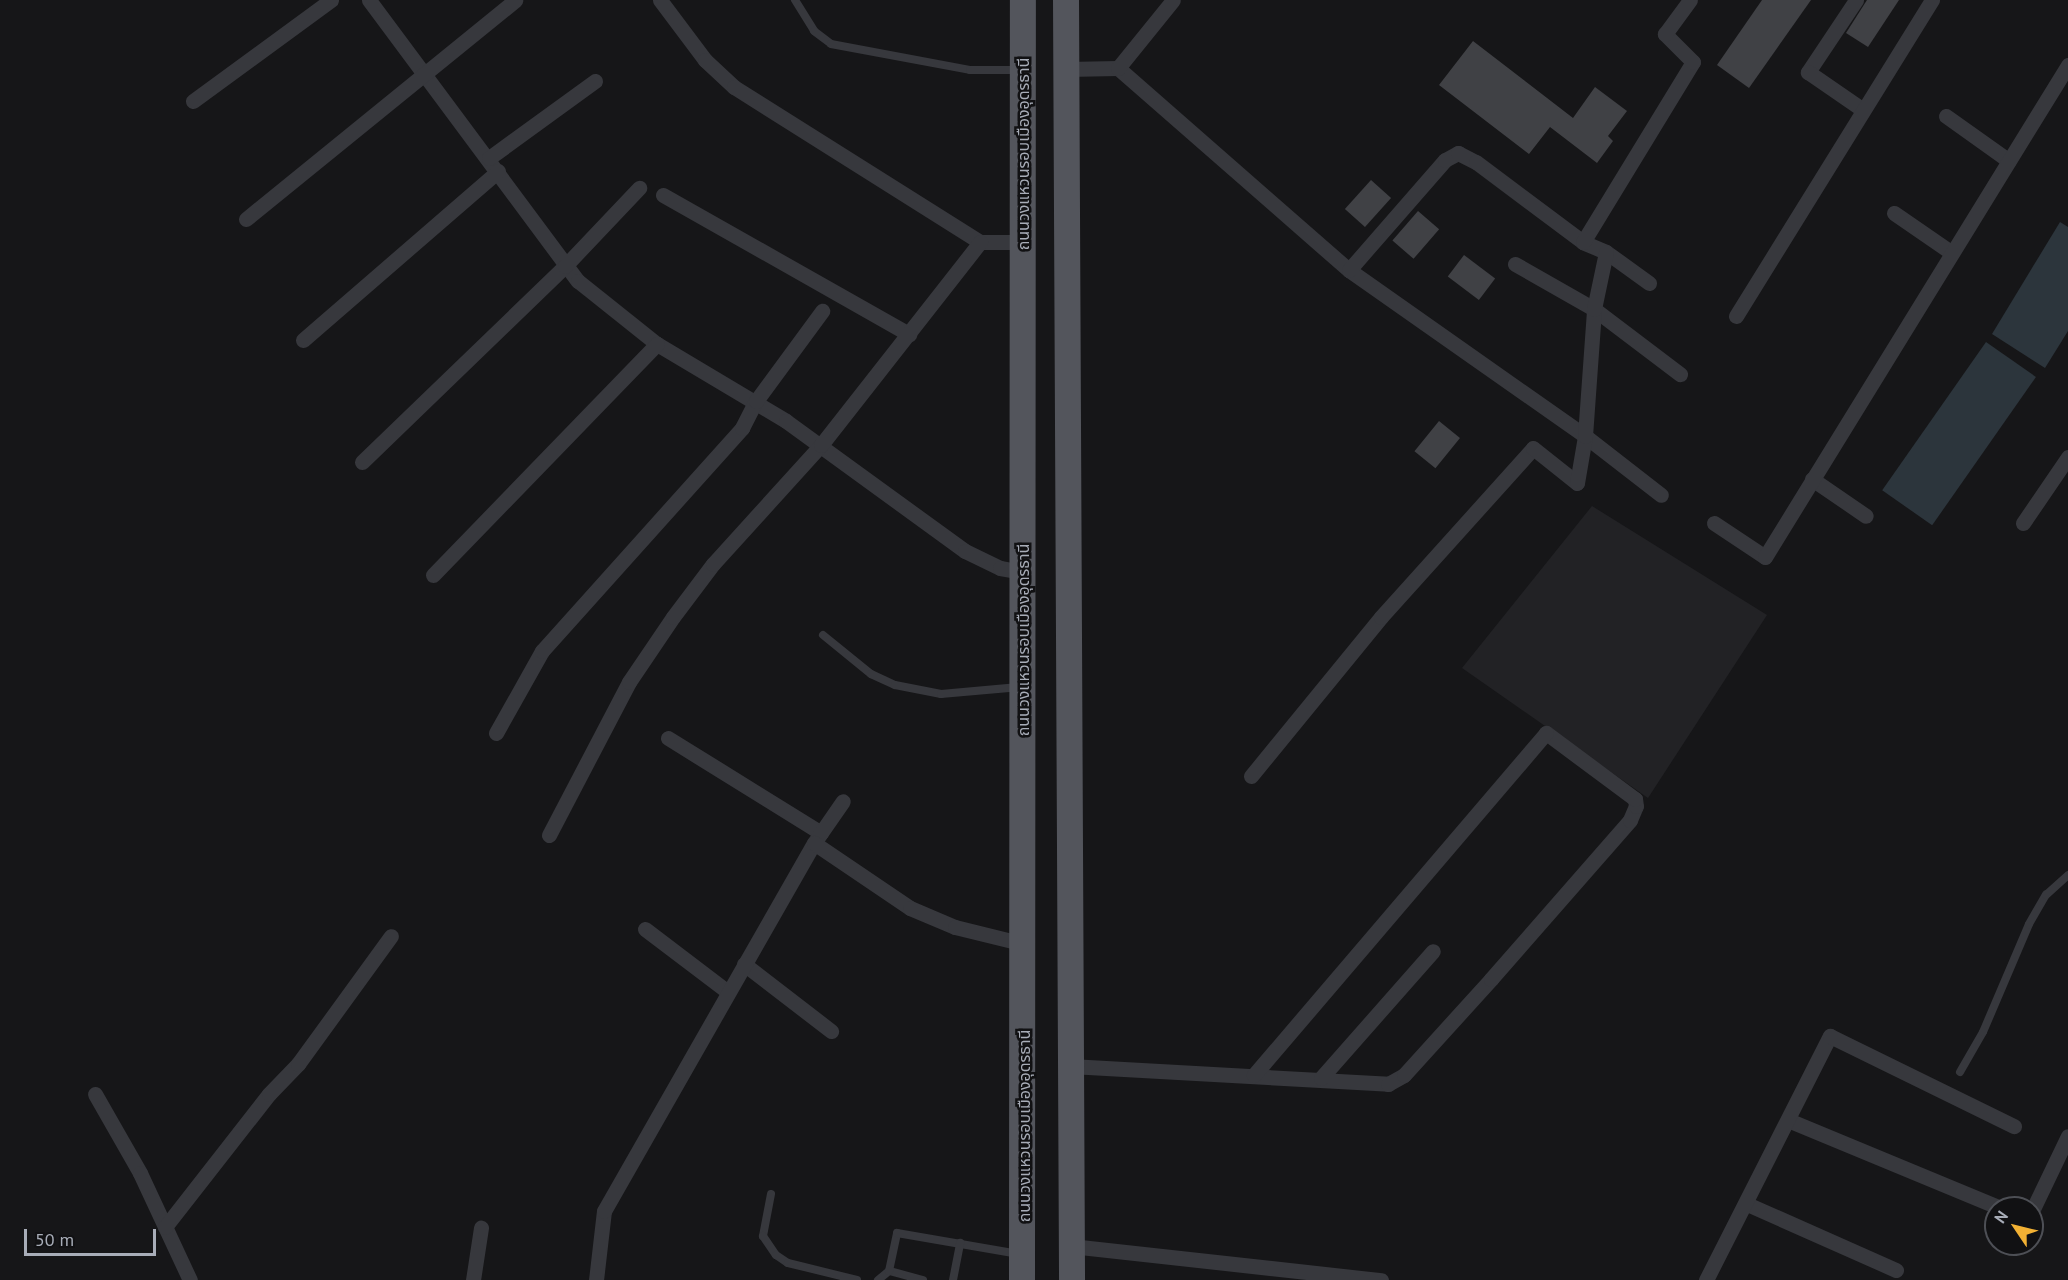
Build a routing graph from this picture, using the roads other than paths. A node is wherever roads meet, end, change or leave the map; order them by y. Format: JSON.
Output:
{"nodes":[{"id":1,"x":331,"y":0,"type":"edge"},
{"id":2,"x":369,"y":0,"type":"edge"},
{"id":3,"x":515,"y":0,"type":"edge"},
{"id":4,"x":660,"y":0,"type":"edge"},
{"id":5,"x":795,"y":0,"type":"edge"},
{"id":6,"x":1023,"y":0,"type":"edge"},
{"id":7,"x":1066,"y":0,"type":"edge"},
{"id":8,"x":1173,"y":0,"type":"edge"},
{"id":9,"x":1689,"y":0,"type":"edge"},
{"id":10,"x":1856,"y":0,"type":"edge"},
{"id":11,"x":1932,"y":0,"type":"edge"},
{"id":12,"x":2068,"y":65,"type":"edge"},
{"id":13,"x":1118,"y":68,"type":"junction"},
{"id":14,"x":1066,"y":69,"type":"junction"},
{"id":15,"x":1023,"y":70,"type":"junction"},
{"id":16,"x":422,"y":73,"type":"junction"},
{"id":17,"x":595,"y":81,"type":"dead end"},
{"id":18,"x":193,"y":101,"type":"dead end"},
{"id":19,"x":1863,"y":110,"type":"junction"},
{"id":20,"x":1946,"y":116,"type":"dead end"},
{"id":21,"x":489,"y":158,"type":"junction"},
{"id":22,"x":2009,"y":161,"type":"junction"},
{"id":23,"x":498,"y":171,"type":"junction"},
{"id":24,"x":639,"y":188,"type":"dead end"},
{"id":25,"x":663,"y":195,"type":"dead end"},
{"id":26,"x":1894,"y":213,"type":"dead end"},
{"id":27,"x":246,"y":219,"type":"dead end"},
{"id":28,"x":980,"y":242,"type":"junction"},
{"id":29,"x":1023,"y":242,"type":"junction"},
{"id":30,"x":1583,"y":242,"type":"junction"},
{"id":31,"x":1606,"y":252,"type":"junction"},
{"id":32,"x":1952,"y":253,"type":"junction"},
{"id":33,"x":1515,"y":264,"type":"dead end"},
{"id":34,"x":565,"y":266,"type":"junction"},
{"id":35,"x":1349,"y":270,"type":"junction"},
{"id":36,"x":1649,"y":283,"type":"dead end"},
{"id":37,"x":1594,"y":309,"type":"junction"},
{"id":38,"x":822,"y":311,"type":"dead end"},
{"id":39,"x":1736,"y":316,"type":"dead end"},
{"id":40,"x":909,"y":334,"type":"junction"},
{"id":41,"x":303,"y":340,"type":"dead end"},
{"id":42,"x":657,"y":344,"type":"junction"},
{"id":43,"x":1680,"y":374,"type":"dead end"},
{"id":44,"x":756,"y":401,"type":"junction"},
{"id":45,"x":1585,"y":436,"type":"junction"},
{"id":46,"x":821,"y":445,"type":"junction"},
{"id":47,"x":2068,"y":457,"type":"edge"},
{"id":48,"x":362,"y":462,"type":"dead end"},
{"id":49,"x":1812,"y":479,"type":"junction"},
{"id":50,"x":1661,"y":495,"type":"dead end"},
{"id":51,"x":1866,"y":516,"type":"dead end"},
{"id":52,"x":2023,"y":523,"type":"dead end"},
{"id":53,"x":1714,"y":524,"type":"dead end"},
{"id":54,"x":1023,"y":572,"type":"junction"},
{"id":55,"x":433,"y":574,"type":"dead end"},
{"id":56,"x":823,"y":635,"type":"dead end"},
{"id":57,"x":1024,"y":687,"type":"junction"},
{"id":58,"x":496,"y":733,"type":"dead end"},
{"id":59,"x":668,"y":738,"type":"dead end"},
{"id":60,"x":1251,"y":776,"type":"dead end"},
{"id":61,"x":843,"y":801,"type":"dead end"},
{"id":62,"x":549,"y":835,"type":"dead end"},
{"id":63,"x":817,"y":838,"type":"junction"},
{"id":64,"x":2068,"y":875,"type":"edge"},
{"id":65,"x":645,"y":929,"type":"dead end"},
{"id":66,"x":391,"y":936,"type":"dead end"},
{"id":67,"x":1024,"y":944,"type":"junction"},
{"id":68,"x":1433,"y":951,"type":"dead end"},
{"id":69,"x":744,"y":964,"type":"junction"},
{"id":70,"x":728,"y":992,"type":"junction"},
{"id":71,"x":831,"y":1031,"type":"dead end"},
{"id":72,"x":1070,"y":1066,"type":"junction"},
{"id":73,"x":1960,"y":1072,"type":"dead end"},
{"id":74,"x":1254,"y":1075,"type":"junction"},
{"id":75,"x":1321,"y":1078,"type":"junction"},
{"id":76,"x":95,"y":1094,"type":"dead end"},
{"id":77,"x":1788,"y":1120,"type":"junction"},
{"id":78,"x":2014,"y":1126,"type":"dead end"},
{"id":79,"x":2068,"y":1136,"type":"edge"},
{"id":80,"x":771,"y":1194,"type":"dead end"},
{"id":81,"x":2039,"y":1196,"type":"edge"},
{"id":82,"x":1984,"y":1201,"type":"edge"},
{"id":83,"x":1747,"y":1204,"type":"junction"},
{"id":84,"x":165,"y":1227,"type":"junction"},
{"id":85,"x":481,"y":1228,"type":"dead end"},
{"id":86,"x":960,"y":1243,"type":"junction"},
{"id":87,"x":1071,"y":1246,"type":"junction"},
{"id":88,"x":1023,"y":1268,"type":"edge"},
{"id":89,"x":1896,"y":1270,"type":"dead end"},
{"id":90,"x":889,"y":1272,"type":"junction"},
{"id":91,"x":190,"y":1280,"type":"edge"},
{"id":92,"x":473,"y":1280,"type":"edge"},
{"id":93,"x":596,"y":1280,"type":"edge"},
{"id":94,"x":858,"y":1280,"type":"edge"},
{"id":95,"x":878,"y":1280,"type":"edge"},
{"id":96,"x":923,"y":1280,"type":"edge"},
{"id":97,"x":953,"y":1280,"type":"edge"},
{"id":98,"x":1072,"y":1280,"type":"edge"},
{"id":99,"x":1381,"y":1280,"type":"edge"},
{"id":100,"x":1706,"y":1280,"type":"edge"}],
"edges":[{"from":1,"to":18,"type":"street"},
{"from":2,"to":16,"type":"street"},
{"from":3,"to":16,"type":"street"},
{"from":4,"to":28,"type":"street"},
{"from":5,"to":15,"type":"lane"},
{"from":6,"to":15,"type":"main road","name":"ถนนวงแหวนรอบเมืองอุดรธานี"},
{"from":7,"to":14,"type":"main road"},
{"from":8,"to":13,"type":"street"},
{"from":9,"to":30,"type":"street"},
{"from":10,"to":19,"type":"street"},
{"from":11,"to":19,"type":"street"},
{"from":12,"to":22,"type":"street"},
{"from":13,"to":14,"type":"street"},
{"from":13,"to":35,"type":"street"},
{"from":14,"to":72,"type":"main road"},
{"from":15,"to":29,"type":"main road","name":"ถนนวงแหวนรอบเมืองอุดรธานี"},
{"from":16,"to":21,"type":"street"},
{"from":16,"to":27,"type":"street"},
{"from":17,"to":21,"type":"street"},
{"from":19,"to":39,"type":"street"},
{"from":20,"to":22,"type":"street"},
{"from":21,"to":23,"type":"street"},
{"from":22,"to":32,"type":"street"},
{"from":23,"to":34,"type":"street"},
{"from":23,"to":41,"type":"street"},
{"from":24,"to":34,"type":"street"},
{"from":25,"to":40,"type":"street"},
{"from":26,"to":32,"type":"street"},
{"from":28,"to":29,"type":"street"},
{"from":28,"to":40,"type":"street"},
{"from":29,"to":54,"type":"main road","name":"ถนนวงแหวนรอบเมืองอุดรธานี"},
{"from":30,"to":31,"type":"street"},
{"from":30,"to":35,"type":"street"},
{"from":31,"to":36,"type":"street"},
{"from":31,"to":37,"type":"street"},
{"from":32,"to":49,"type":"street"},
{"from":33,"to":37,"type":"street"},
{"from":34,"to":42,"type":"street"},
{"from":34,"to":48,"type":"street"},
{"from":35,"to":45,"type":"street"},
{"from":37,"to":43,"type":"street"},
{"from":37,"to":45,"type":"street"},
{"from":38,"to":44,"type":"street"},
{"from":40,"to":46,"type":"street"},
{"from":42,"to":44,"type":"street"},
{"from":42,"to":55,"type":"street"},
{"from":44,"to":46,"type":"street"},
{"from":44,"to":58,"type":"street"},
{"from":45,"to":50,"type":"street"},
{"from":45,"to":60,"type":"street"},
{"from":46,"to":54,"type":"street"},
{"from":46,"to":62,"type":"street"},
{"from":47,"to":52,"type":"street"},
{"from":49,"to":51,"type":"street"},
{"from":49,"to":53,"type":"street"},
{"from":54,"to":57,"type":"main road","name":"ถนนวงแหวนรอบเมืองอุดรธานี"},
{"from":56,"to":57,"type":"lane"},
{"from":57,"to":67,"type":"main road","name":"ถนนวงแหวนรอบเมืองอุดรธานี"},
{"from":59,"to":63,"type":"street"},
{"from":61,"to":63,"type":"street"},
{"from":63,"to":67,"type":"street"},
{"from":63,"to":69,"type":"street"},
{"from":64,"to":73,"type":"lane"},
{"from":65,"to":70,"type":"street"},
{"from":66,"to":84,"type":"street"},
{"from":67,"to":88,"type":"main road","name":"ถนนวงแหวนรอบเมืองอุดรธานี"},
{"from":68,"to":75,"type":"street"},
{"from":69,"to":70,"type":"street"},
{"from":69,"to":71,"type":"street"},
{"from":70,"to":93,"type":"street"},
{"from":72,"to":74,"type":"street"},
{"from":72,"to":87,"type":"main road"},
{"from":74,"to":75,"type":"street"},
{"from":74,"to":75,"type":"street"},
{"from":76,"to":84,"type":"street"},
{"from":77,"to":78,"type":"street"},
{"from":77,"to":82,"type":"street"},
{"from":77,"to":83,"type":"street"},
{"from":79,"to":81,"type":"street"},
{"from":80,"to":94,"type":"lane"},
{"from":83,"to":89,"type":"street"},
{"from":83,"to":100,"type":"street"},
{"from":84,"to":91,"type":"street"},
{"from":85,"to":92,"type":"street"},
{"from":86,"to":88,"type":"lane"},
{"from":86,"to":90,"type":"lane"},
{"from":86,"to":97,"type":"lane"},
{"from":87,"to":98,"type":"main road"},
{"from":87,"to":99,"type":"street"},
{"from":90,"to":95,"type":"lane"},
{"from":90,"to":96,"type":"lane"}]}
